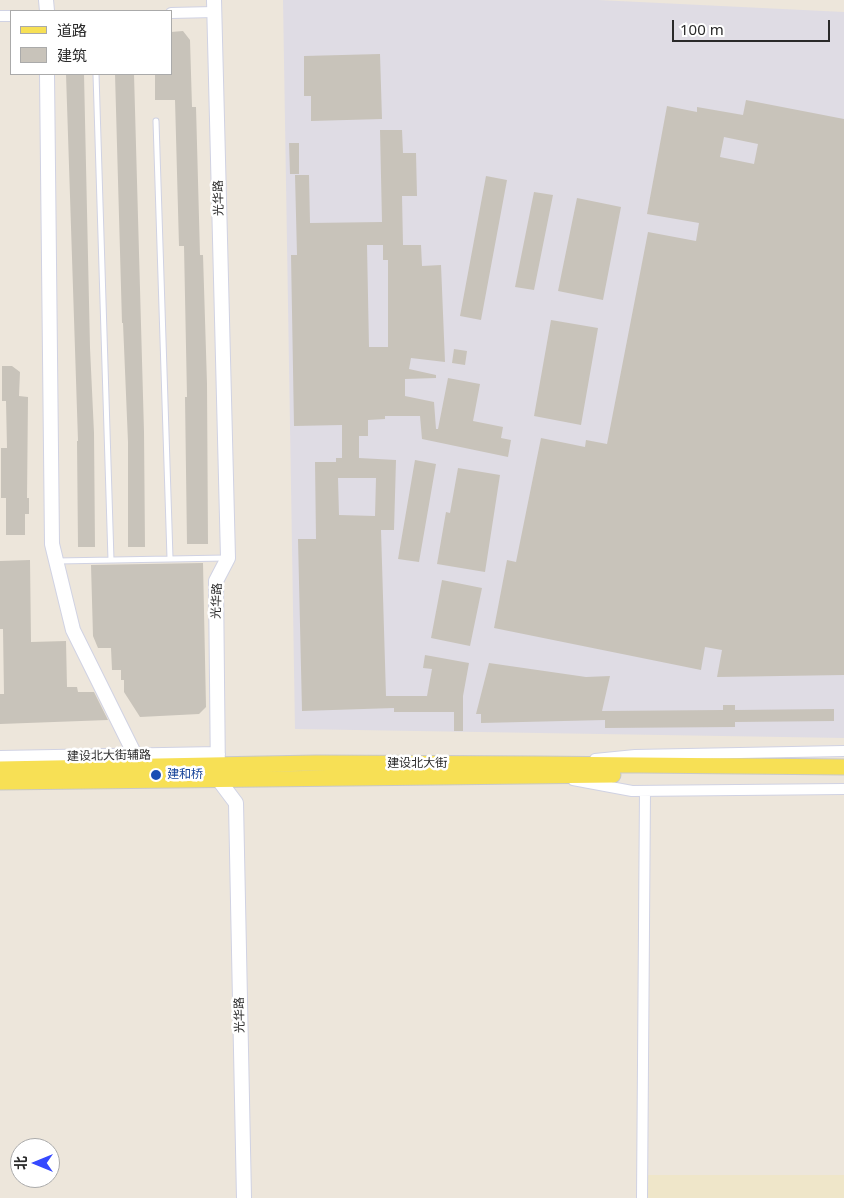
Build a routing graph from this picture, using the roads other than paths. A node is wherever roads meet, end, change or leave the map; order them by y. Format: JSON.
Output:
{"nodes":[{"id":1,"x":214,"y":6,"type":"edge"},
{"id":2,"x":172,"y":13,"type":"edge"},
{"id":3,"x":47,"y":75,"type":"edge"},
{"id":4,"x":96,"y":75,"type":"edge"},
{"id":5,"x":156,"y":121,"type":"dead end"},
{"id":6,"x":170,"y":558,"type":"junction"},
{"id":7,"x":228,"y":558,"type":"junction"},
{"id":8,"x":111,"y":560,"type":"junction"},
{"id":9,"x":57,"y":561,"type":"junction"},
{"id":10,"x":844,"y":751,"type":"edge"},
{"id":11,"x":0,"y":758,"type":"edge"},
{"id":12,"x":138,"y":761,"type":"junction"},
{"id":13,"x":218,"y":766,"type":"junction"},
{"id":14,"x":0,"y":769,"type":"edge"},
{"id":15,"x":541,"y":769,"type":"junction"},
{"id":16,"x":839,"y":770,"type":"edge"},
{"id":17,"x":0,"y":782,"type":"edge"},
{"id":18,"x":844,"y":789,"type":"edge"},
{"id":19,"x":644,"y":791,"type":"junction"},
{"id":20,"x":244,"y":1198,"type":"edge"},
{"id":21,"x":642,"y":1198,"type":"edge"}],
"edges":[{"from":1,"to":2,"type":"street"},
{"from":1,"to":7,"type":"street","name":"光华路"},
{"from":3,"to":9,"type":"street"},
{"from":4,"to":8,"type":"lane"},
{"from":5,"to":6,"type":"lane"},
{"from":6,"to":7,"type":"lane"},
{"from":6,"to":8,"type":"lane"},
{"from":7,"to":13,"type":"street","name":"光华路"},
{"from":8,"to":9,"type":"lane"},
{"from":9,"to":12,"type":"street"},
{"from":10,"to":15,"type":"street"},
{"from":11,"to":12,"type":"street","name":"建设北大街辅路"},
{"from":12,"to":13,"type":"main road","name":"建设北大街"},
{"from":12,"to":14,"type":"main road","name":"建设北大街"},
{"from":13,"to":15,"type":"main road","name":"建设北大街"},
{"from":13,"to":17,"type":"main road"},
{"from":13,"to":20,"type":"street","name":"光华路"},
{"from":15,"to":16,"type":"main road","name":"建设北大街"},
{"from":15,"to":19,"type":"street"},
{"from":18,"to":19,"type":"street"},
{"from":19,"to":21,"type":"street"}]}
